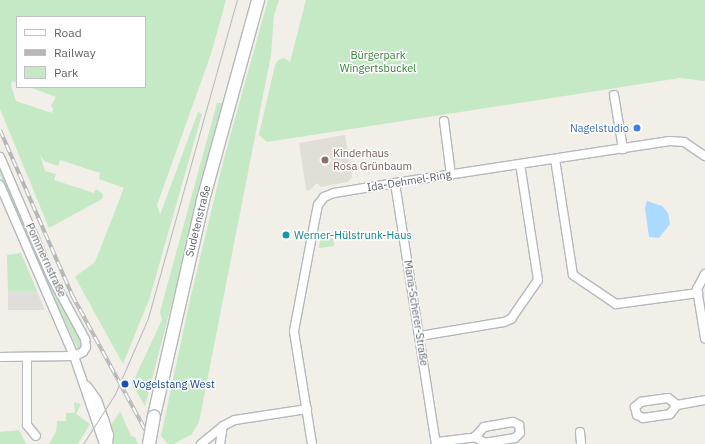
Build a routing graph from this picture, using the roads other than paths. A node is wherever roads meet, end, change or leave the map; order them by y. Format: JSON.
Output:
{"nodes":[{"id":1,"x":258,"y":0,"type":"edge"},
{"id":2,"x":614,"y":95,"type":"dead end"},
{"id":3,"x":444,"y":121,"type":"dead end"},
{"id":4,"x":623,"y":149,"type":"junction"},
{"id":5,"x":705,"y":156,"type":"edge"},
{"id":6,"x":0,"y":157,"type":"edge"},
{"id":7,"x":555,"y":159,"type":"junction"},
{"id":8,"x":520,"y":164,"type":"junction"},
{"id":9,"x":451,"y":175,"type":"junction"},
{"id":10,"x":396,"y":183,"type":"junction"},
{"id":11,"x":0,"y":185,"type":"edge"},
{"id":12,"x":705,"y":274,"type":"edge"},
{"id":13,"x":698,"y":293,"type":"junction"},
{"id":14,"x":420,"y":336,"type":"junction"},
{"id":15,"x":705,"y":338,"type":"edge"},
{"id":16,"x":74,"y":356,"type":"junction"},
{"id":17,"x":0,"y":357,"type":"edge"},
{"id":18,"x":27,"y":357,"type":"junction"},
{"id":19,"x":86,"y":385,"type":"junction"},
{"id":20,"x":705,"y":400,"type":"edge"},
{"id":21,"x":677,"y":405,"type":"dead end"},
{"id":22,"x":307,"y":409,"type":"junction"},
{"id":23,"x":223,"y":426,"type":"junction"},
{"id":24,"x":580,"y":432,"type":"dead end"},
{"id":25,"x":36,"y":436,"type":"dead end"},
{"id":26,"x":475,"y":437,"type":"junction"},
{"id":27,"x":436,"y":443,"type":"edge"},
{"id":28,"x":104,"y":444,"type":"edge"},
{"id":29,"x":108,"y":444,"type":"edge"},
{"id":30,"x":149,"y":444,"type":"edge"},
{"id":31,"x":201,"y":444,"type":"edge"},
{"id":32,"x":220,"y":444,"type":"edge"},
{"id":33,"x":312,"y":444,"type":"edge"},
{"id":34,"x":582,"y":444,"type":"edge"}],
"edges":[{"from":1,"to":30,"type":"main road","name":"Sudetenstraße","bridge":true},
{"from":2,"to":4,"type":"street"},
{"from":3,"to":9,"type":"street"},
{"from":4,"to":5,"type":"street","name":"Ida-Dehmel-Ring"},
{"from":4,"to":7,"type":"street","name":"Ida-Dehmel-Ring"},
{"from":6,"to":16,"type":"street","name":"Pommernstraße"},
{"from":7,"to":8,"type":"street","name":"Ida-Dehmel-Ring"},
{"from":7,"to":13,"type":"street"},
{"from":8,"to":9,"type":"street","name":"Ida-Dehmel-Ring"},
{"from":8,"to":14,"type":"street"},
{"from":9,"to":10,"type":"street","name":"Ida-Dehmel-Ring"},
{"from":10,"to":14,"type":"street","name":"Maria-Scherer-Straße"},
{"from":10,"to":22,"type":"street","name":"Ida-Dehmel-Ring"},
{"from":11,"to":16,"type":"street","name":"Pommernstraße"},
{"from":12,"to":13,"type":"street"},
{"from":13,"to":15,"type":"street"},
{"from":14,"to":27,"type":"street","name":"Maria-Scherer-Straße"},
{"from":16,"to":18,"type":"street"},
{"from":16,"to":19,"type":"street","name":"Pommernstraße"},
{"from":17,"to":18,"type":"street"},
{"from":18,"to":25,"type":"street"},
{"from":19,"to":28,"type":"street","name":"Pommernstraße"},
{"from":19,"to":29,"type":"street","name":"Pommernstraße"},
{"from":20,"to":21,"type":"street"},
{"from":22,"to":23,"type":"street"},
{"from":22,"to":33,"type":"street","name":"Ida-Dehmel-Ring"},
{"from":23,"to":31,"type":"street"},
{"from":23,"to":32,"type":"street"},
{"from":24,"to":34,"type":"street"},
{"from":26,"to":26,"type":"street","name":"Maria-Scherer-Straße"},
{"from":26,"to":27,"type":"street","name":"Maria-Scherer-Straße"}]}
